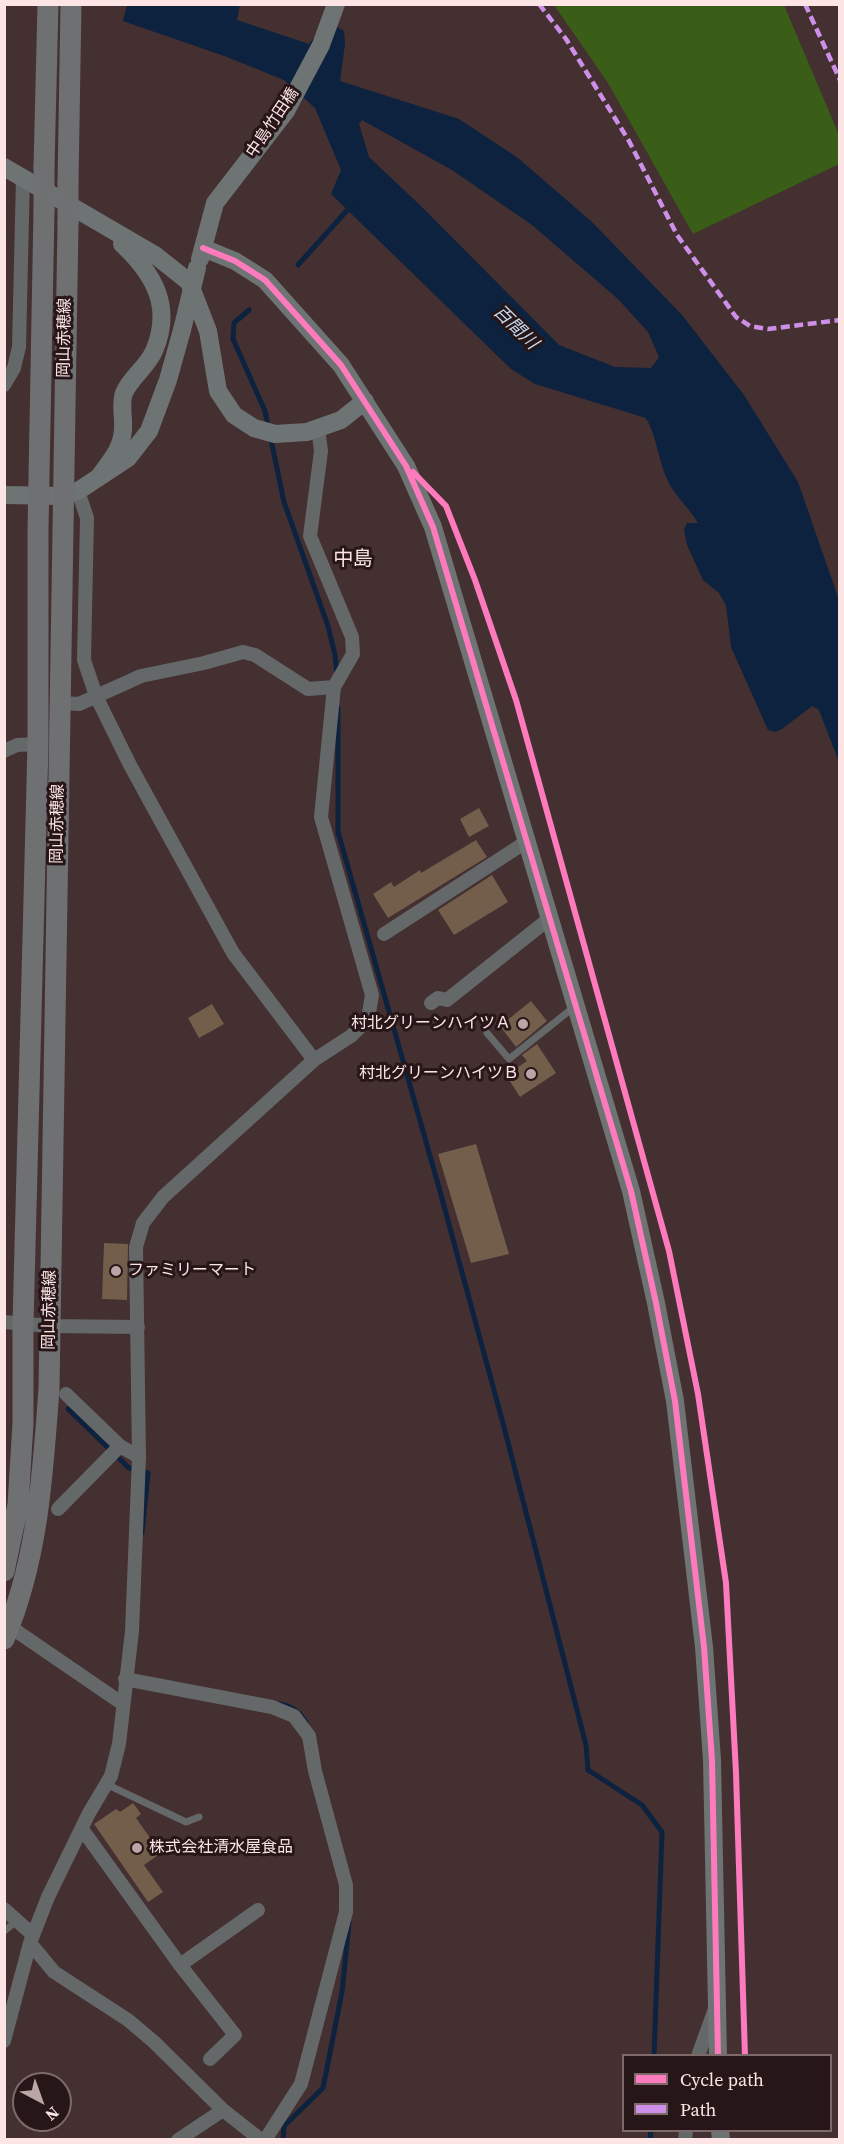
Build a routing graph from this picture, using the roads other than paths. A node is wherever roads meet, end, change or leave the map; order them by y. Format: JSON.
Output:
{"nodes":[{"id":1,"x":48,"y":4,"type":"edge"},
{"id":2,"x":71,"y":4,"type":"edge"},
{"id":3,"x":336,"y":4,"type":"edge"},
{"id":4,"x":4,"y":167,"type":"edge"},
{"id":5,"x":23,"y":177,"type":"junction"},
{"id":6,"x":99,"y":223,"type":"junction"},
{"id":7,"x":203,"y":248,"type":"junction"},
{"id":8,"x":4,"y":385,"type":"edge"},
{"id":9,"x":365,"y":401,"type":"junction"},
{"id":10,"x":312,"y":430,"type":"junction"},
{"id":11,"x":98,"y":478,"type":"junction"},
{"id":12,"x":70,"y":493,"type":"junction"},
{"id":13,"x":4,"y":495,"type":"edge"},
{"id":14,"x":40,"y":495,"type":"junction"},
{"id":15,"x":334,"y":687,"type":"junction"},
{"id":16,"x":96,"y":696,"type":"junction"},
{"id":17,"x":61,"y":703,"type":"junction"},
{"id":18,"x":38,"y":744,"type":"junction"},
{"id":19,"x":4,"y":751,"type":"edge"},
{"id":20,"x":526,"y":842,"type":"junction"},
{"id":21,"x":550,"y":918,"type":"junction"},
{"id":22,"x":384,"y":934,"type":"dead end"},
{"id":23,"x":431,"y":1003,"type":"dead end"},
{"id":24,"x":576,"y":1005,"type":"junction"},
{"id":25,"x":487,"y":1033,"type":"dead end"},
{"id":26,"x":314,"y":1060,"type":"junction"},
{"id":27,"x":14,"y":1323,"type":"edge"},
{"id":28,"x":49,"y":1326,"type":"junction"},
{"id":29,"x":138,"y":1327,"type":"junction"},
{"id":30,"x":66,"y":1394,"type":"dead end"},
{"id":31,"x":116,"y":1450,"type":"junction"},
{"id":32,"x":138,"y":1467,"type":"junction"},
{"id":33,"x":58,"y":1509,"type":"dead end"},
{"id":34,"x":4,"y":1571,"type":"edge"},
{"id":35,"x":7,"y":1633,"type":"edge"},
{"id":36,"x":125,"y":1679,"type":"junction"},
{"id":37,"x":123,"y":1704,"type":"junction"},
{"id":38,"x":106,"y":1784,"type":"junction"},
{"id":39,"x":199,"y":1817,"type":"dead end"},
{"id":40,"x":82,"y":1829,"type":"junction"},
{"id":41,"x":4,"y":1909,"type":"edge"},
{"id":42,"x":258,"y":1910,"type":"dead end"},
{"id":43,"x":17,"y":1921,"type":"junction"},
{"id":44,"x":4,"y":1931,"type":"edge"},
{"id":45,"x":32,"y":1939,"type":"junction"},
{"id":46,"x":180,"y":1965,"type":"junction"},
{"id":47,"x":716,"y":2007,"type":"junction"},
{"id":48,"x":4,"y":2041,"type":"edge"},
{"id":49,"x":698,"y":2054,"type":"edge"},
{"id":50,"x":718,"y":2054,"type":"edge"},
{"id":51,"x":210,"y":2059,"type":"dead end"},
{"id":52,"x":223,"y":2110,"type":"junction"},
{"id":53,"x":178,"y":2139,"type":"edge"},
{"id":54,"x":263,"y":2139,"type":"edge"}],
"edges":[{"from":1,"to":14,"type":"main road","name":"岡山赤穂線","bridge":true},
{"from":2,"to":12,"type":"main road","name":"岡山赤穂線","bridge":true},
{"from":3,"to":7,"type":"street","name":"中島竹田橋"},
{"from":4,"to":5,"type":"street"},
{"from":5,"to":6,"type":"street"},
{"from":5,"to":8,"type":"street"},
{"from":6,"to":10,"type":"street"},
{"from":6,"to":11,"type":"street"},
{"from":7,"to":9,"type":"street"},
{"from":7,"to":11,"type":"street","bridge":true},
{"from":9,"to":10,"type":"street"},
{"from":9,"to":20,"type":"street"},
{"from":10,"to":15,"type":"street"},
{"from":11,"to":12,"type":"street"},
{"from":12,"to":14,"type":"street"},
{"from":12,"to":16,"type":"street"},
{"from":12,"to":17,"type":"main road","name":"岡山赤穂線"},
{"from":13,"to":14,"type":"street"},
{"from":14,"to":18,"type":"main road","name":"岡山赤穂線"},
{"from":15,"to":16,"type":"street"},
{"from":15,"to":26,"type":"street"},
{"from":16,"to":17,"type":"street"},
{"from":16,"to":26,"type":"street"},
{"from":17,"to":28,"type":"main road","name":"岡山赤穂線"},
{"from":18,"to":19,"type":"street"},
{"from":18,"to":27,"type":"main road","name":"岡山赤穂線"},
{"from":20,"to":21,"type":"street"},
{"from":20,"to":22,"type":"street"},
{"from":21,"to":23,"type":"street"},
{"from":21,"to":24,"type":"street"},
{"from":24,"to":25,"type":"lane"},
{"from":24,"to":47,"type":"street"},
{"from":26,"to":29,"type":"street"},
{"from":27,"to":28,"type":"street"},
{"from":27,"to":34,"type":"main road","name":"岡山赤穂線"},
{"from":28,"to":29,"type":"street"},
{"from":28,"to":35,"type":"main road","name":"岡山赤穂線"},
{"from":29,"to":32,"type":"street"},
{"from":30,"to":31,"type":"street"},
{"from":31,"to":32,"type":"street"},
{"from":31,"to":33,"type":"street"},
{"from":32,"to":36,"type":"street"},
{"from":35,"to":37,"type":"street"},
{"from":36,"to":37,"type":"street"},
{"from":36,"to":54,"type":"street"},
{"from":37,"to":38,"type":"street"},
{"from":38,"to":39,"type":"lane"},
{"from":38,"to":40,"type":"street"},
{"from":40,"to":45,"type":"street"},
{"from":40,"to":46,"type":"street"},
{"from":41,"to":43,"type":"street"},
{"from":42,"to":46,"type":"street"},
{"from":43,"to":44,"type":"lane"},
{"from":43,"to":45,"type":"street"},
{"from":45,"to":48,"type":"street"},
{"from":45,"to":52,"type":"street"},
{"from":46,"to":51,"type":"street"},
{"from":47,"to":49,"type":"street"},
{"from":47,"to":50,"type":"street"},
{"from":52,"to":53,"type":"street"},
{"from":52,"to":54,"type":"street"}]}
